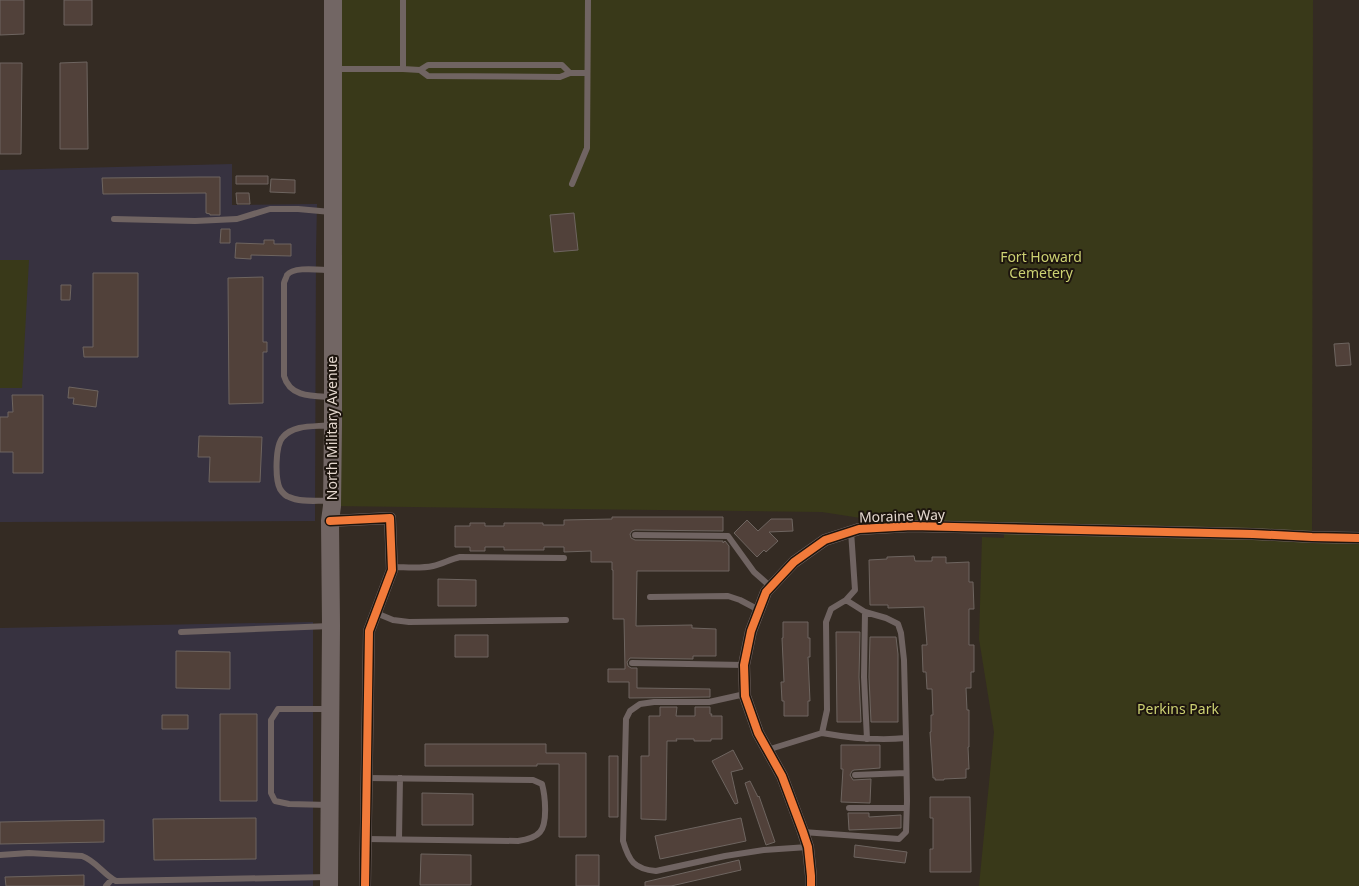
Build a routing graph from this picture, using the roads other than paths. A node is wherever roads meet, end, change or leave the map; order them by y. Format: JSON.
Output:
{"nodes":[{"id":1,"x":333,"y":0,"type":"edge"},
{"id":2,"x":403,"y":0,"type":"edge"},
{"id":3,"x":588,"y":0,"type":"edge"},
{"id":4,"x":332,"y":69,"type":"junction"},
{"id":5,"x":403,"y":69,"type":"junction"},
{"id":6,"x":420,"y":70,"type":"junction"},
{"id":7,"x":570,"y":73,"type":"junction"},
{"id":8,"x":587,"y":73,"type":"junction"},
{"id":9,"x":572,"y":184,"type":"dead end"},
{"id":10,"x":332,"y":212,"type":"junction"},
{"id":11,"x":114,"y":219,"type":"dead end"},
{"id":12,"x":332,"y":270,"type":"junction"},
{"id":13,"x":332,"y":397,"type":"junction"},
{"id":14,"x":333,"y":425,"type":"junction"},
{"id":15,"x":332,"y":501,"type":"junction"},
{"id":16,"x":330,"y":521,"type":"junction"},
{"id":17,"x":851,"y":531,"type":"junction"},
{"id":18,"x":634,"y":535,"type":"dead end"},
{"id":19,"x":1359,"y":538,"type":"edge"},
{"id":20,"x":564,"y":558,"type":"dead end"},
{"id":21,"x":392,"y":567,"type":"junction"},
{"id":22,"x":770,"y":587,"type":"junction"},
{"id":23,"x":650,"y":597,"type":"dead end"},
{"id":24,"x":846,"y":600,"type":"junction"},
{"id":25,"x":759,"y":610,"type":"junction"},
{"id":26,"x":865,"y":612,"type":"junction"},
{"id":27,"x":376,"y":613,"type":"junction"},
{"id":28,"x":566,"y":620,"type":"dead end"},
{"id":29,"x":331,"y":626,"type":"junction"},
{"id":30,"x":181,"y":632,"type":"dead end"},
{"id":31,"x":632,"y":663,"type":"dead end"},
{"id":32,"x":744,"y":665,"type":"junction"},
{"id":33,"x":745,"y":694,"type":"junction"},
{"id":34,"x":330,"y":709,"type":"junction"},
{"id":35,"x":822,"y":733,"type":"junction"},
{"id":36,"x":867,"y":738,"type":"junction"},
{"id":37,"x":906,"y":738,"type":"junction"},
{"id":38,"x":768,"y":750,"type":"junction"},
{"id":39,"x":906,"y":773,"type":"junction"},
{"id":40,"x":855,"y":775,"type":"dead end"},
{"id":41,"x":367,"y":778,"type":"junction"},
{"id":42,"x":400,"y":778,"type":"junction"},
{"id":43,"x":330,"y":804,"type":"junction"},
{"id":44,"x":849,"y":808,"type":"dead end"},
{"id":45,"x":906,"y":808,"type":"junction"},
{"id":46,"x":803,"y":832,"type":"junction"},
{"id":47,"x":366,"y":839,"type":"junction"},
{"id":48,"x":399,"y":839,"type":"junction"},
{"id":49,"x":808,"y":847,"type":"junction"},
{"id":50,"x":0,"y":855,"type":"edge"},
{"id":51,"x":112,"y":879,"type":"junction"},
{"id":52,"x":329,"y":882,"type":"edge"},
{"id":53,"x":106,"y":886,"type":"edge"},
{"id":54,"x":365,"y":886,"type":"edge"},
{"id":55,"x":811,"y":886,"type":"edge"}],
"edges":[{"from":1,"to":4,"type":"main road","name":"North Military Avenue"},
{"from":2,"to":5,"type":"lane"},
{"from":3,"to":8,"type":"lane"},
{"from":4,"to":5,"type":"lane"},
{"from":4,"to":10,"type":"main road","name":"North Military Avenue"},
{"from":5,"to":6,"type":"lane"},
{"from":6,"to":7,"type":"lane"},
{"from":6,"to":7,"type":"lane"},
{"from":7,"to":8,"type":"lane"},
{"from":8,"to":9,"type":"lane"},
{"from":10,"to":11,"type":"lane"},
{"from":10,"to":12,"type":"main road","name":"North Military Avenue"},
{"from":12,"to":13,"type":"main road","name":"North Military Avenue"},
{"from":12,"to":13,"type":"lane"},
{"from":13,"to":14,"type":"main road","name":"North Military Avenue"},
{"from":14,"to":15,"type":"main road","name":"North Military Avenue"},
{"from":14,"to":15,"type":"lane"},
{"from":15,"to":16,"type":"main road","name":"North Military Avenue"},
{"from":16,"to":21,"type":"street"},
{"from":16,"to":29,"type":"main road","name":"North Military Avenue"},
{"from":17,"to":19,"type":"street","name":"Moraine Way"},
{"from":17,"to":22,"type":"street","name":"Moraine Way"},
{"from":17,"to":24,"type":"lane"},
{"from":18,"to":22,"type":"lane"},
{"from":20,"to":21,"type":"lane"},
{"from":21,"to":27,"type":"street"},
{"from":22,"to":25,"type":"street","name":"Moraine Way"},
{"from":23,"to":25,"type":"lane"},
{"from":24,"to":26,"type":"lane"},
{"from":24,"to":35,"type":"lane"},
{"from":25,"to":32,"type":"street","name":"Moraine Way"},
{"from":26,"to":36,"type":"lane"},
{"from":26,"to":37,"type":"lane"},
{"from":27,"to":28,"type":"lane"},
{"from":27,"to":41,"type":"street"},
{"from":29,"to":30,"type":"lane"},
{"from":29,"to":34,"type":"main road","name":"North Military Avenue"},
{"from":31,"to":32,"type":"lane"},
{"from":32,"to":33,"type":"street","name":"Moraine Way"},
{"from":33,"to":38,"type":"street","name":"Moraine Way"},
{"from":33,"to":49,"type":"lane"},
{"from":34,"to":43,"type":"main road","name":"North Military Avenue"},
{"from":34,"to":43,"type":"lane"},
{"from":35,"to":36,"type":"lane"},
{"from":35,"to":38,"type":"lane"},
{"from":36,"to":37,"type":"lane"},
{"from":37,"to":39,"type":"lane"},
{"from":38,"to":46,"type":"street","name":"Moraine Way"},
{"from":39,"to":40,"type":"lane"},
{"from":39,"to":45,"type":"lane"},
{"from":41,"to":42,"type":"lane"},
{"from":41,"to":47,"type":"street"},
{"from":42,"to":48,"type":"lane"},
{"from":42,"to":48,"type":"lane"},
{"from":43,"to":52,"type":"main road","name":"North Military Avenue"},
{"from":44,"to":45,"type":"lane"},
{"from":45,"to":46,"type":"lane"},
{"from":46,"to":49,"type":"street","name":"Moraine Way"},
{"from":47,"to":48,"type":"lane"},
{"from":47,"to":54,"type":"street"},
{"from":49,"to":55,"type":"street","name":"Moraine Way"},
{"from":50,"to":51,"type":"lane"},
{"from":51,"to":52,"type":"lane"},
{"from":51,"to":53,"type":"lane"}]}
